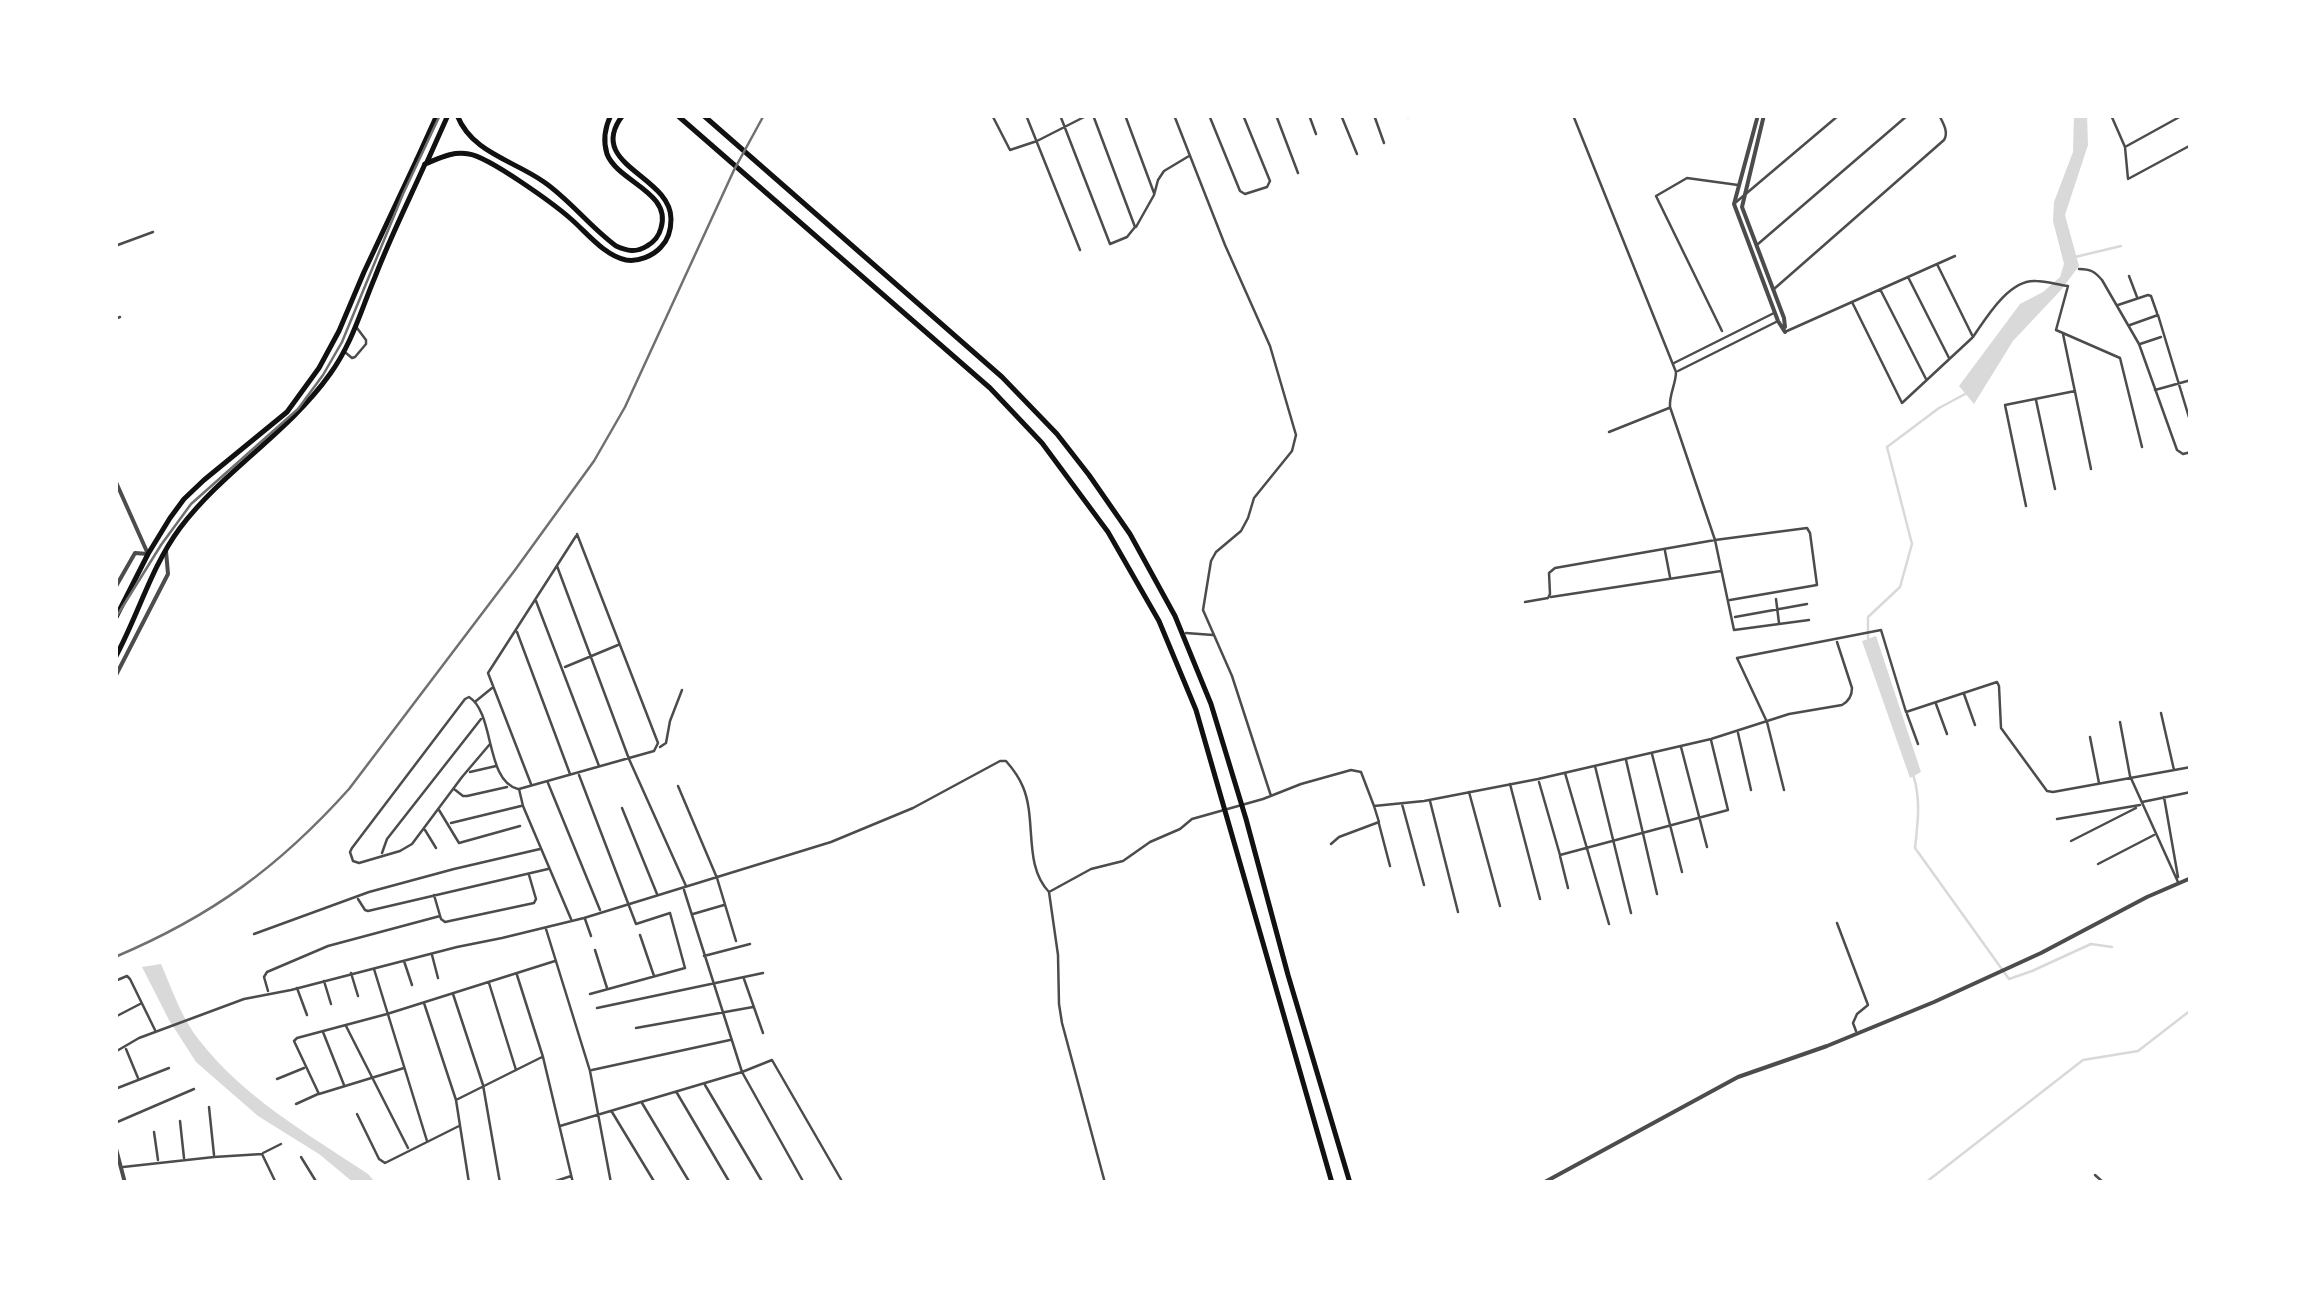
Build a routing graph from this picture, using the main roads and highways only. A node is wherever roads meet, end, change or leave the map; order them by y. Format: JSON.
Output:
{"nodes":[{"id":1,"x":437,"y":115,"type":"edge"},
{"id":2,"x":448,"y":115,"type":"edge"},
{"id":3,"x":457,"y":115,"type":"edge"},
{"id":4,"x":611,"y":115,"type":"edge"},
{"id":5,"x":622,"y":115,"type":"edge"},
{"id":6,"x":702,"y":115,"type":"edge"},
{"id":7,"x":677,"y":117,"type":"edge"},
{"id":8,"x":425,"y":164,"type":"junction"},
{"id":9,"x":339,"y":332,"type":"junction"},
{"id":10,"x":350,"y":342,"type":"junction"},
{"id":11,"x":115,"y":619,"type":"edge"},
{"id":12,"x":115,"y":658,"type":"edge"},
{"id":13,"x":1332,"y":1183,"type":"edge"},
{"id":14,"x":1350,"y":1183,"type":"edge"}],
"edges":[{"from":1,"to":9,"type":"highway"},
{"from":2,"to":8,"type":"highway"},
{"from":3,"to":4,"type":"highway"},
{"from":5,"to":8,"type":"highway"},
{"from":6,"to":14,"type":"highway"},
{"from":7,"to":13,"type":"highway"},
{"from":8,"to":10,"type":"highway"},
{"from":9,"to":10,"type":"highway"},
{"from":9,"to":11,"type":"highway"},
{"from":10,"to":12,"type":"highway"}]}
